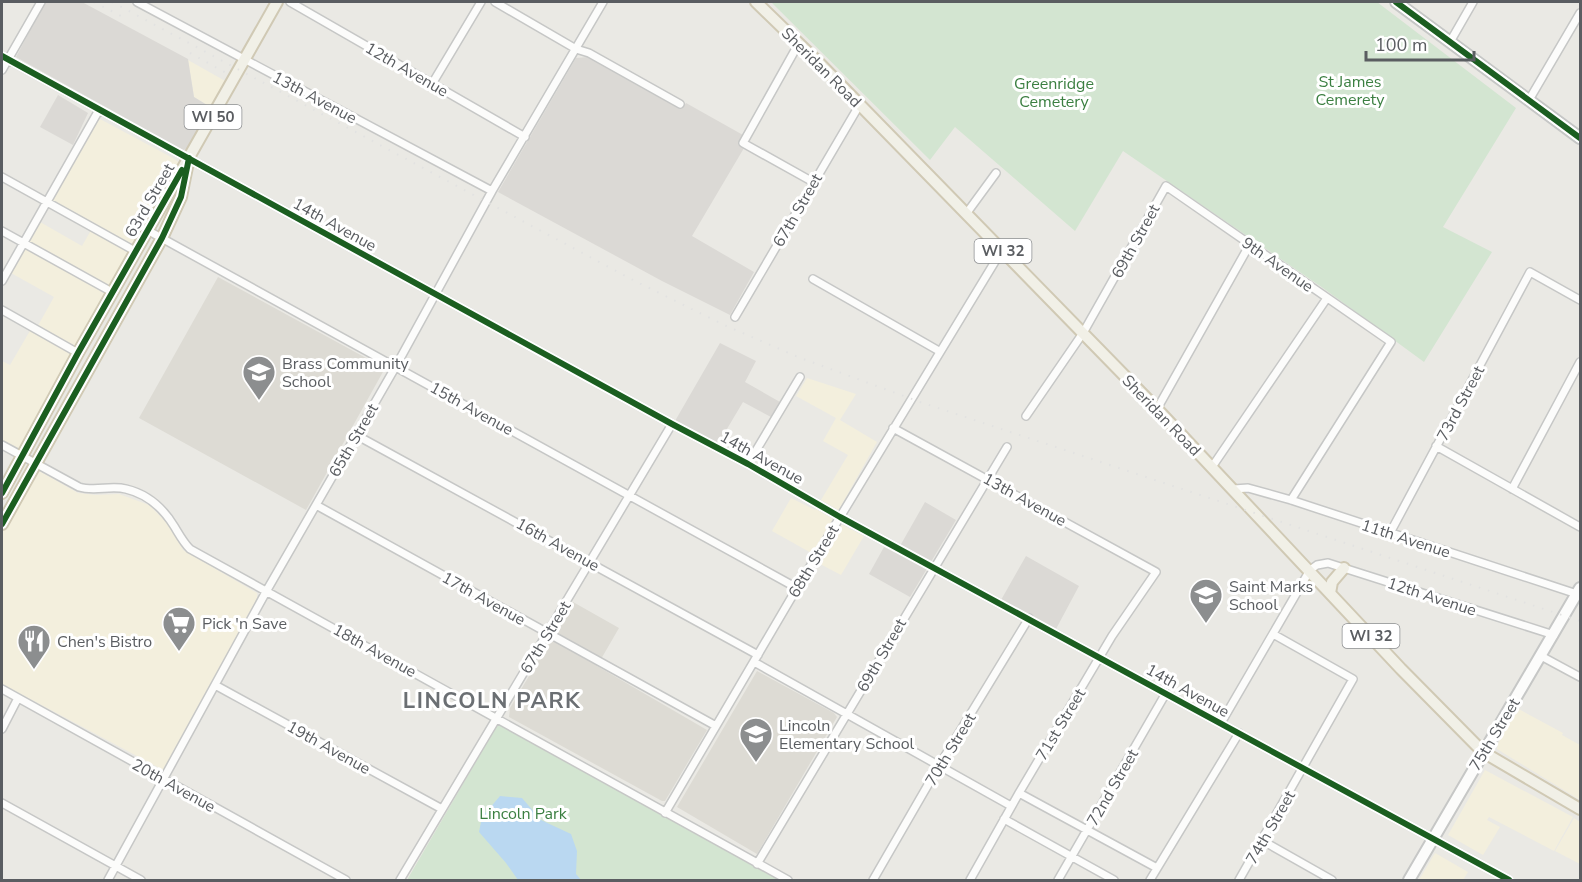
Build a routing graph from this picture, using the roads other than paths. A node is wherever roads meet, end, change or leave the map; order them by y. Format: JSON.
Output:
{"nodes":[{"id":1,"x":41,"y":2,"type":"edge"},
{"id":2,"x":137,"y":2,"type":"edge"},
{"id":3,"x":277,"y":2,"type":"edge"},
{"id":4,"x":290,"y":2,"type":"edge"},
{"id":5,"x":481,"y":2,"type":"edge"},
{"id":6,"x":495,"y":2,"type":"edge"},
{"id":7,"x":603,"y":2,"type":"edge"},
{"id":8,"x":756,"y":2,"type":"edge"},
{"id":9,"x":1396,"y":2,"type":"edge"},
{"id":10,"x":1473,"y":2,"type":"edge"},
{"id":11,"x":1581,"y":14,"type":"edge"},
{"id":12,"x":1450,"y":42,"type":"junction"},
{"id":13,"x":799,"y":43,"type":"junction"},
{"id":14,"x":576,"y":49,"type":"junction"},
{"id":15,"x":5,"y":58,"type":"edge"},
{"id":16,"x":246,"y":60,"type":"junction"},
{"id":17,"x":2,"y":70,"type":"edge"},
{"id":18,"x":432,"y":84,"type":"junction"},
{"id":19,"x":1529,"y":100,"type":"junction"},
{"id":20,"x":681,"y":104,"type":"dead end"},
{"id":21,"x":860,"y":104,"type":"junction"},
{"id":22,"x":99,"y":110,"type":"junction"},
{"id":23,"x":525,"y":137,"type":"junction"},
{"id":24,"x":1581,"y":138,"type":"edge"},
{"id":25,"x":189,"y":158,"type":"junction"},
{"id":26,"x":996,"y":173,"type":"dead end"},
{"id":27,"x":2,"y":177,"type":"edge"},
{"id":28,"x":813,"y":182,"type":"junction"},
{"id":29,"x":1166,"y":186,"type":"joint"},
{"id":30,"x":492,"y":191,"type":"junction"},
{"id":31,"x":47,"y":201,"type":"junction"},
{"id":32,"x":966,"y":214,"type":"junction"},
{"id":33,"x":147,"y":230,"type":"junction"},
{"id":34,"x":2,"y":231,"type":"edge"},
{"id":35,"x":162,"y":238,"type":"junction"},
{"id":36,"x":23,"y":243,"type":"junction"},
{"id":37,"x":1250,"y":244,"type":"junction"},
{"id":38,"x":1002,"y":250,"type":"junction"},
{"id":39,"x":135,"y":251,"type":"junction"},
{"id":40,"x":813,"y":279,"type":"dead end"},
{"id":41,"x":2,"y":281,"type":"edge"},
{"id":42,"x":112,"y":292,"type":"junction"},
{"id":43,"x":435,"y":295,"type":"junction"},
{"id":44,"x":1327,"y":298,"type":"junction"},
{"id":45,"x":1581,"y":300,"type":"edge"},
{"id":46,"x":2,"y":310,"type":"edge"},
{"id":47,"x":735,"y":316,"type":"dead end"},
{"id":48,"x":1083,"y":333,"type":"junction"},
{"id":49,"x":939,"y":351,"type":"junction"},
{"id":50,"x":78,"y":353,"type":"junction"},
{"id":51,"x":1581,"y":362,"type":"edge"},
{"id":52,"x":396,"y":366,"type":"junction"},
{"id":53,"x":800,"y":377,"type":"dead end"},
{"id":54,"x":1157,"y":409,"type":"junction"},
{"id":55,"x":1026,"y":416,"type":"dead end"},
{"id":56,"x":672,"y":424,"type":"junction"},
{"id":57,"x":893,"y":428,"type":"junction"},
{"id":58,"x":356,"y":435,"type":"junction"},
{"id":59,"x":2,"y":445,"type":"edge"},
{"id":60,"x":1436,"y":446,"type":"junction"},
{"id":61,"x":1007,"y":447,"type":"dead end"},
{"id":62,"x":22,"y":456,"type":"junction"},
{"id":63,"x":36,"y":464,"type":"junction"},
{"id":64,"x":748,"y":464,"type":"junction"},
{"id":65,"x":1212,"y":468,"type":"junction"},
{"id":66,"x":988,"y":478,"type":"junction"},
{"id":67,"x":1234,"y":489,"type":"junction"},
{"id":68,"x":1512,"y":489,"type":"junction"},
{"id":69,"x":2,"y":493,"type":"edge"},
{"id":70,"x":630,"y":496,"type":"junction"},
{"id":71,"x":1291,"y":500,"type":"junction"},
{"id":72,"x":316,"y":505,"type":"junction"},
{"id":73,"x":840,"y":517,"type":"junction"},
{"id":74,"x":2,"y":524,"type":"edge"},
{"id":75,"x":1581,"y":527,"type":"edge"},
{"id":76,"x":1390,"y":533,"type":"junction"},
{"id":77,"x":590,"y":561,"type":"junction"},
{"id":78,"x":933,"y":567,"type":"junction"},
{"id":79,"x":1344,"y":568,"type":"junction"},
{"id":80,"x":1310,"y":570,"type":"junction"},
{"id":81,"x":1156,"y":572,"type":"joint"},
{"id":82,"x":797,"y":588,"type":"junction"},
{"id":83,"x":267,"y":590,"type":"junction"},
{"id":84,"x":1579,"y":591,"type":"edge"},
{"id":85,"x":1330,"y":592,"type":"junction"},
{"id":86,"x":1029,"y":618,"type":"junction"},
{"id":87,"x":548,"y":633,"type":"junction"},
{"id":88,"x":1273,"y":634,"type":"junction"},
{"id":89,"x":1554,"y":635,"type":"junction"},
{"id":90,"x":1541,"y":656,"type":"junction"},
{"id":91,"x":1100,"y":657,"type":"junction"},
{"id":92,"x":756,"y":658,"type":"junction"},
{"id":93,"x":1581,"y":677,"type":"edge"},
{"id":94,"x":215,"y":685,"type":"junction"},
{"id":95,"x":2,"y":690,"type":"edge"},
{"id":96,"x":1166,"y":693,"type":"junction"},
{"id":97,"x":18,"y":699,"type":"junction"},
{"id":98,"x":846,"y":715,"type":"junction"},
{"id":99,"x":497,"y":718,"type":"junction"},
{"id":100,"x":1221,"y":723,"type":"junction"},
{"id":101,"x":716,"y":726,"type":"junction"},
{"id":102,"x":2,"y":729,"type":"edge"},
{"id":103,"x":1239,"y":733,"type":"junction"},
{"id":104,"x":1483,"y":752,"type":"junction"},
{"id":105,"x":940,"y":764,"type":"junction"},
{"id":106,"x":1303,"y":770,"type":"junction"},
{"id":107,"x":163,"y":779,"type":"junction"},
{"id":108,"x":1019,"y":793,"type":"junction"},
{"id":109,"x":2,"y":803,"type":"edge"},
{"id":110,"x":1011,"y":806,"type":"junction"},
{"id":111,"x":1581,"y":809,"type":"edge"},
{"id":112,"x":442,"y":810,"type":"junction"},
{"id":113,"x":665,"y":813,"type":"junction"},
{"id":114,"x":1004,"y":819,"type":"junction"},
{"id":115,"x":1087,"y":829,"type":"junction"},
{"id":116,"x":1434,"y":839,"type":"junction"},
{"id":117,"x":1263,"y":841,"type":"junction"},
{"id":118,"x":1072,"y":856,"type":"junction"},
{"id":119,"x":757,"y":864,"type":"junction"},
{"id":120,"x":116,"y":866,"type":"junction"},
{"id":121,"x":1157,"y":868,"type":"junction"},
{"id":122,"x":108,"y":880,"type":"edge"},
{"id":123,"x":141,"y":880,"type":"edge"},
{"id":124,"x":346,"y":880,"type":"edge"},
{"id":125,"x":400,"y":880,"type":"edge"},
{"id":126,"x":788,"y":880,"type":"edge"},
{"id":127,"x":873,"y":880,"type":"edge"},
{"id":128,"x":970,"y":880,"type":"edge"},
{"id":129,"x":1058,"y":880,"type":"edge"},
{"id":130,"x":1114,"y":880,"type":"edge"},
{"id":131,"x":1153,"y":880,"type":"edge"},
{"id":132,"x":1239,"y":880,"type":"edge"},
{"id":133,"x":1332,"y":880,"type":"edge"},
{"id":134,"x":1409,"y":880,"type":"edge"},
{"id":135,"x":1509,"y":880,"type":"edge"}],
"edges":[{"from":1,"to":15,"type":"street"},
{"from":2,"to":16,"type":"street","name":"13th Avenue"},
{"from":3,"to":16,"type":"main road","name":"63rd Street","number":"WI 50"},
{"from":4,"to":18,"type":"street","name":"12th Avenue"},
{"from":5,"to":18,"type":"street"},
{"from":6,"to":14,"type":"street"},
{"from":7,"to":14,"type":"street","name":"65th Street"},
{"from":8,"to":13,"type":"main road","name":"Sheridan Road","number":"WI 32"},
{"from":9,"to":12,"type":"street"},
{"from":10,"to":12,"type":"street"},
{"from":11,"to":19,"type":"street"},
{"from":12,"to":19,"type":"street"},
{"from":13,"to":21,"type":"main road","name":"Sheridan Road","number":"WI 32"},
{"from":13,"to":28,"type":"street"},
{"from":14,"to":20,"type":"street"},
{"from":14,"to":23,"type":"street","name":"65th Street"},
{"from":15,"to":17,"type":"street"},
{"from":15,"to":22,"type":"street","name":"14th Avenue"},
{"from":16,"to":25,"type":"main road","name":"63rd Street","number":"WI 50"},
{"from":16,"to":30,"type":"street","name":"13th Avenue"},
{"from":18,"to":23,"type":"street","name":"12th Avenue"},
{"from":19,"to":24,"type":"street"},
{"from":21,"to":28,"type":"street","name":"67th Street"},
{"from":21,"to":32,"type":"main road","name":"Sheridan Road","number":"WI 32"},
{"from":22,"to":25,"type":"street","name":"14th Avenue"},
{"from":22,"to":31,"type":"street"},
{"from":23,"to":30,"type":"street","name":"65th Street"},
{"from":25,"to":33,"type":"main road","name":"63rd Street","number":"WI 50"},
{"from":25,"to":35,"type":"main road","name":"63rd Street","number":"WI 50"},
{"from":25,"to":43,"type":"street","name":"14th Avenue"},
{"from":26,"to":32,"type":"street"},
{"from":27,"to":31,"type":"street"},
{"from":28,"to":47,"type":"street","name":"67th Street"},
{"from":29,"to":37,"type":"street","name":"9th Avenue"},
{"from":29,"to":48,"type":"street","name":"69th Street"},
{"from":30,"to":43,"type":"street","name":"65th Street"},
{"from":31,"to":36,"type":"street"},
{"from":31,"to":39,"type":"street"},
{"from":32,"to":38,"type":"main road","name":"Sheridan Road","number":"WI 32"},
{"from":33,"to":35,"type":"street","name":"15th Avenue"},
{"from":33,"to":39,"type":"main road","name":"63rd Street","number":"WI 50"},
{"from":34,"to":36,"type":"street"},
{"from":35,"to":52,"type":"street","name":"15th Avenue"},
{"from":35,"to":63,"type":"main road","name":"63rd Street","number":"WI 50"},
{"from":36,"to":41,"type":"street"},
{"from":36,"to":42,"type":"street"},
{"from":37,"to":44,"type":"street","name":"9th Avenue"},
{"from":37,"to":54,"type":"street"},
{"from":38,"to":48,"type":"main road","name":"Sheridan Road","number":"WI 32"},
{"from":38,"to":49,"type":"street","name":"68th Street"},
{"from":39,"to":42,"type":"main road","name":"63rd Street","number":"WI 50"},
{"from":40,"to":49,"type":"street"},
{"from":42,"to":50,"type":"main road","name":"63rd Street","number":"WI 50"},
{"from":43,"to":52,"type":"street","name":"65th Street"},
{"from":43,"to":56,"type":"street","name":"14th Avenue"},
{"from":44,"to":65,"type":"street"},
{"from":44,"to":71,"type":"street","name":"9th Avenue"},
{"from":45,"to":60,"type":"street","name":"73rd Street"},
{"from":46,"to":50,"type":"street"},
{"from":48,"to":54,"type":"main road","name":"Sheridan Road","number":"WI 32"},
{"from":48,"to":55,"type":"street","name":"69th Street"},
{"from":49,"to":57,"type":"street","name":"68th Street"},
{"from":50,"to":62,"type":"main road","name":"63rd Street","number":"WI 50"},
{"from":51,"to":68,"type":"street"},
{"from":52,"to":58,"type":"street","name":"65th Street"},
{"from":52,"to":70,"type":"street","name":"15th Avenue"},
{"from":53,"to":64,"type":"street"},
{"from":54,"to":65,"type":"main road","name":"Sheridan Road","number":"WI 32"},
{"from":56,"to":64,"type":"street","name":"14th Avenue"},
{"from":56,"to":70,"type":"street","name":"67th Street"},
{"from":57,"to":66,"type":"street","name":"13th Avenue"},
{"from":57,"to":73,"type":"street","name":"68th Street"},
{"from":58,"to":72,"type":"street","name":"65th Street"},
{"from":58,"to":77,"type":"street","name":"16th Avenue"},
{"from":59,"to":62,"type":"street","name":"18th Avenue"},
{"from":60,"to":68,"type":"street"},
{"from":60,"to":76,"type":"street","name":"73rd Street"},
{"from":61,"to":66,"type":"street","name":"69th Street"},
{"from":62,"to":63,"type":"street","name":"18th Avenue"},
{"from":62,"to":69,"type":"main road","name":"63rd Street","number":"WI 50"},
{"from":63,"to":74,"type":"main road","name":"63rd Street","number":"WI 50"},
{"from":63,"to":83,"type":"street","name":"18th Avenue"},
{"from":64,"to":73,"type":"street","name":"14th Avenue"},
{"from":65,"to":67,"type":"main road","name":"Sheridan Road","number":"WI 32"},
{"from":66,"to":78,"type":"street","name":"69th Street"},
{"from":66,"to":81,"type":"street","name":"13th Avenue"},
{"from":67,"to":71,"type":"street","name":"11th Avenue"},
{"from":67,"to":80,"type":"main road","name":"Sheridan Road","number":"WI 32"},
{"from":68,"to":75,"type":"street"},
{"from":70,"to":77,"type":"street","name":"67th Street"},
{"from":70,"to":82,"type":"street","name":"15th Avenue"},
{"from":71,"to":76,"type":"street","name":"11th Avenue"},
{"from":72,"to":83,"type":"street","name":"65th Street"},
{"from":72,"to":87,"type":"street","name":"17th Avenue"},
{"from":73,"to":78,"type":"street","name":"14th Avenue"},
{"from":73,"to":82,"type":"street","name":"68th Street"},
{"from":76,"to":84,"type":"street","name":"11th Avenue"},
{"from":77,"to":87,"type":"street","name":"67th Street"},
{"from":77,"to":92,"type":"street","name":"16th Avenue"},
{"from":78,"to":86,"type":"street","name":"14th Avenue"},
{"from":78,"to":98,"type":"street","name":"69th Street"},
{"from":79,"to":80,"type":"street","name":"12th Avenue"},
{"from":79,"to":85,"type":"main road"},
{"from":79,"to":89,"type":"street","name":"12th Avenue"},
{"from":80,"to":85,"type":"main road","name":"Sheridan Road","number":"WI 32"},
{"from":80,"to":88,"type":"street"},
{"from":81,"to":91,"type":"street","name":"71st Street"},
{"from":82,"to":92,"type":"street","name":"68th Street"},
{"from":83,"to":94,"type":"street","name":"65th Street"},
{"from":83,"to":99,"type":"street","name":"18th Avenue"},
{"from":84,"to":89,"type":"street","name":"75th Street"},
{"from":85,"to":104,"type":"main road","name":"Sheridan Road","number":"WI 32"},
{"from":86,"to":91,"type":"street","name":"14th Avenue"},
{"from":86,"to":105,"type":"street","name":"70th Street"},
{"from":87,"to":99,"type":"street","name":"67th Street"},
{"from":87,"to":101,"type":"street","name":"17th Avenue"},
{"from":88,"to":100,"type":"street"},
{"from":88,"to":106,"type":"street","name":"74th Street"},
{"from":89,"to":90,"type":"street","name":"75th Street"},
{"from":90,"to":93,"type":"street"},
{"from":90,"to":104,"type":"street","name":"75th Street"},
{"from":91,"to":96,"type":"street","name":"14th Avenue"},
{"from":91,"to":108,"type":"street","name":"71st Street"},
{"from":92,"to":98,"type":"street","name":"16th Avenue"},
{"from":92,"to":101,"type":"street","name":"68th Street"},
{"from":94,"to":107,"type":"street","name":"65th Street"},
{"from":94,"to":112,"type":"street","name":"19th Avenue"},
{"from":95,"to":97,"type":"street","name":"20th Avenue"},
{"from":96,"to":100,"type":"street","name":"14th Avenue"},
{"from":96,"to":115,"type":"street","name":"72nd Street"},
{"from":97,"to":102,"type":"street"},
{"from":97,"to":107,"type":"street","name":"20th Avenue"},
{"from":98,"to":105,"type":"street","name":"16th Avenue"},
{"from":98,"to":119,"type":"street","name":"69th Street"},
{"from":99,"to":112,"type":"street","name":"67th Street"},
{"from":99,"to":113,"type":"street","name":"18th Avenue"},
{"from":100,"to":103,"type":"street","name":"14th Avenue"},
{"from":101,"to":113,"type":"street","name":"68th Street"},
{"from":103,"to":106,"type":"street","name":"14th Avenue"},
{"from":103,"to":121,"type":"street"},
{"from":104,"to":111,"type":"main road","name":"Sheridan Road","number":"WI 32"},
{"from":104,"to":116,"type":"street","name":"75th Street"},
{"from":105,"to":110,"type":"street","name":"16th Avenue"},
{"from":105,"to":127,"type":"street","name":"70th Street"},
{"from":106,"to":116,"type":"street","name":"14th Avenue"},
{"from":106,"to":117,"type":"street","name":"74th Street"},
{"from":107,"to":120,"type":"street","name":"65th Street"},
{"from":107,"to":124,"type":"street","name":"20th Avenue"},
{"from":108,"to":110,"type":"street","name":"71st Street"},
{"from":108,"to":115,"type":"street"},
{"from":109,"to":120,"type":"street"},
{"from":110,"to":114,"type":"street","name":"71st Street"},
{"from":112,"to":125,"type":"street","name":"67th Street"},
{"from":113,"to":119,"type":"street","name":"18th Avenue"},
{"from":114,"to":118,"type":"street"},
{"from":114,"to":128,"type":"street","name":"71st Street"},
{"from":115,"to":118,"type":"street","name":"72nd Street"},
{"from":115,"to":121,"type":"street"},
{"from":116,"to":134,"type":"street","name":"75th Street"},
{"from":116,"to":135,"type":"street","name":"14th Avenue"},
{"from":117,"to":132,"type":"street","name":"74th Street"},
{"from":117,"to":133,"type":"street"},
{"from":118,"to":129,"type":"street","name":"72nd Street"},
{"from":118,"to":130,"type":"street"},
{"from":119,"to":126,"type":"street","name":"18th Avenue"},
{"from":120,"to":122,"type":"street","name":"65th Street"},
{"from":120,"to":123,"type":"street"},
{"from":121,"to":131,"type":"street"}]}
